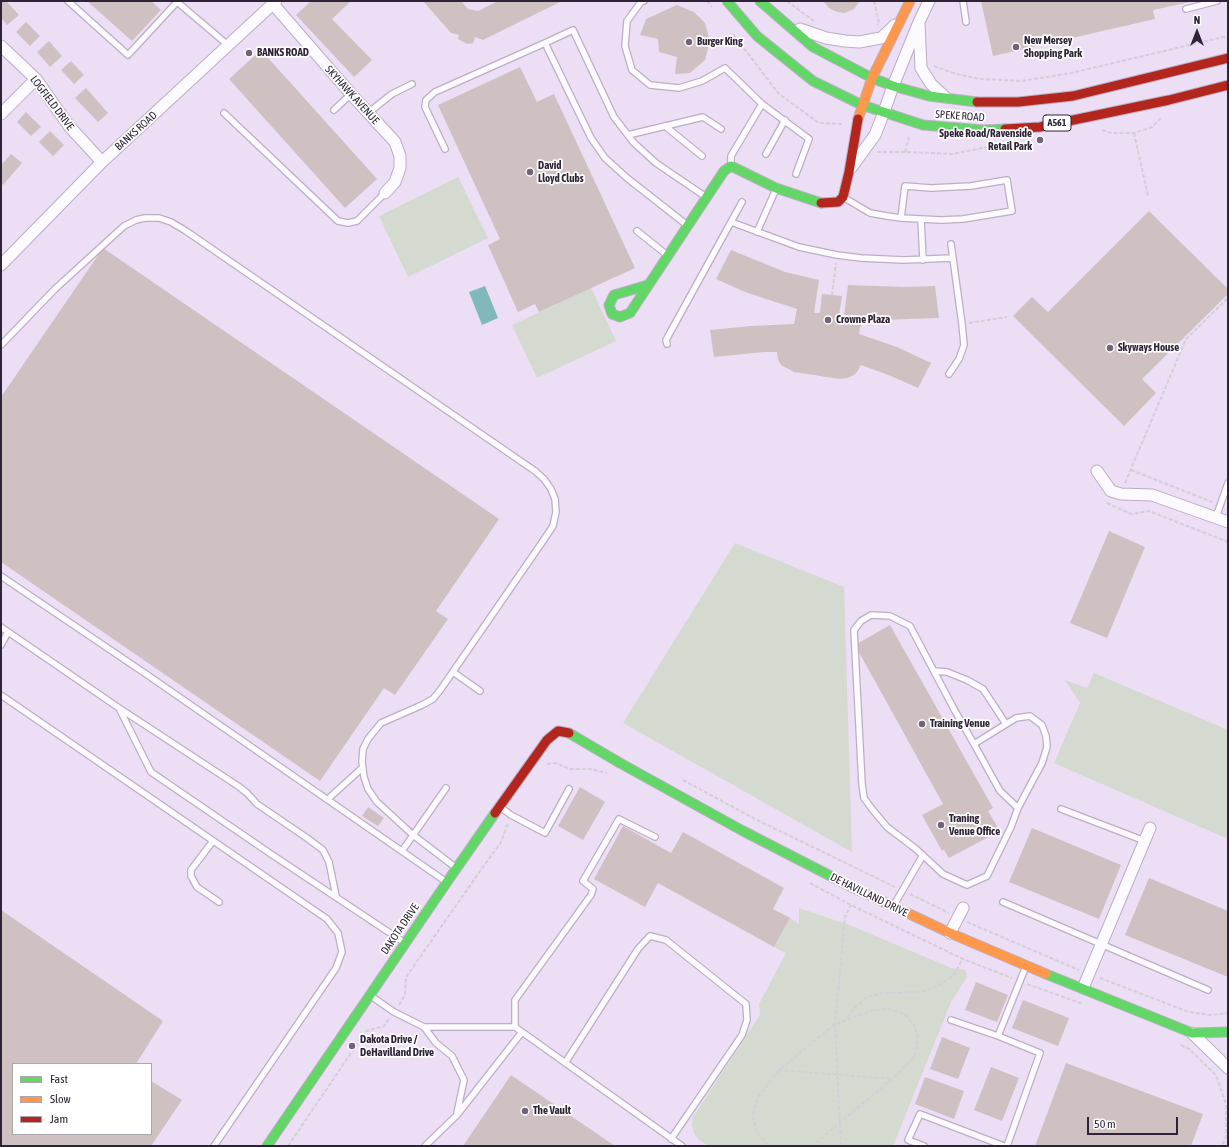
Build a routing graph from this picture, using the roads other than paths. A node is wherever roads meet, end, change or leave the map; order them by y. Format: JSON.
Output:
{"nodes":[{"id":1,"x":68,"y":1,"type":"edge"},
{"id":2,"x":176,"y":1,"type":"edge"},
{"id":3,"x":644,"y":1,"type":"edge"},
{"id":4,"x":727,"y":1,"type":"edge"},
{"id":5,"x":760,"y":1,"type":"edge"},
{"id":6,"x":910,"y":1,"type":"edge"},
{"id":7,"x":929,"y":1,"type":"edge"},
{"id":8,"x":964,"y":1,"type":"edge"},
{"id":9,"x":1217,"y":1,"type":"edge"},
{"id":10,"x":274,"y":3,"type":"edge"},
{"id":11,"x":1186,"y":9,"type":"dead end"},
{"id":12,"x":900,"y":21,"type":"junction"},
{"id":13,"x":919,"y":22,"type":"junction"},
{"id":14,"x":966,"y":22,"type":"dead end"},
{"id":15,"x":788,"y":25,"type":"junction"},
{"id":16,"x":546,"y":42,"type":"junction"},
{"id":17,"x":1,"y":46,"type":"edge"},
{"id":18,"x":229,"y":46,"type":"junction"},
{"id":19,"x":1228,"y":58,"type":"edge"},
{"id":20,"x":872,"y":78,"type":"junction"},
{"id":21,"x":36,"y":79,"type":"junction"},
{"id":22,"x":412,"y":84,"type":"dead end"},
{"id":23,"x":1228,"y":85,"type":"edge"},
{"id":24,"x":893,"y":86,"type":"junction"},
{"id":25,"x":351,"y":94,"type":"junction"},
{"id":26,"x":947,"y":98,"type":"junction"},
{"id":27,"x":762,"y":104,"type":"junction"},
{"id":28,"x":862,"y":105,"type":"junction"},
{"id":29,"x":334,"y":110,"type":"dead end"},
{"id":30,"x":884,"y":112,"type":"junction"},
{"id":31,"x":224,"y":113,"type":"dead end"},
{"id":32,"x":368,"y":113,"type":"junction"},
{"id":33,"x":1,"y":114,"type":"edge"},
{"id":34,"x":785,"y":120,"type":"junction"},
{"id":35,"x":908,"y":120,"type":"junction"},
{"id":36,"x":665,"y":126,"type":"junction"},
{"id":37,"x":721,"y":129,"type":"dead end"},
{"id":38,"x":628,"y":135,"type":"junction"},
{"id":39,"x":875,"y":135,"type":"junction"},
{"id":40,"x":445,"y":149,"type":"dead end"},
{"id":41,"x":766,"y":154,"type":"dead end"},
{"id":42,"x":702,"y":156,"type":"dead end"},
{"id":43,"x":102,"y":162,"type":"junction"},
{"id":44,"x":730,"y":166,"type":"junction"},
{"id":45,"x":849,"y":172,"type":"junction"},
{"id":46,"x":796,"y":174,"type":"dead end"},
{"id":47,"x":776,"y":188,"type":"junction"},
{"id":48,"x":385,"y":193,"type":"joint"},
{"id":49,"x":843,"y":197,"type":"junction"},
{"id":50,"x":706,"y":198,"type":"junction"},
{"id":51,"x":742,"y":202,"type":"dead end"},
{"id":52,"x":901,"y":218,"type":"junction"},
{"id":53,"x":920,"y":219,"type":"junction"},
{"id":54,"x":731,"y":222,"type":"junction"},
{"id":55,"x":687,"y":226,"type":"junction"},
{"id":56,"x":637,"y":231,"type":"dead end"},
{"id":57,"x":757,"y":232,"type":"junction"},
{"id":58,"x":951,"y":244,"type":"dead end"},
{"id":59,"x":667,"y":255,"type":"junction"},
{"id":60,"x":952,"y":258,"type":"junction"},
{"id":61,"x":923,"y":260,"type":"junction"},
{"id":62,"x":1,"y":265,"type":"edge"},
{"id":63,"x":648,"y":285,"type":"dead end"},
{"id":64,"x":667,"y":344,"type":"dead end"},
{"id":65,"x":1,"y":345,"type":"edge"},
{"id":66,"x":949,"y":374,"type":"dead end"},
{"id":67,"x":1097,"y":471,"type":"dead end"},
{"id":68,"x":1228,"y":484,"type":"edge"},
{"id":69,"x":1216,"y":517,"type":"junction"},
{"id":70,"x":1228,"y":522,"type":"edge"},
{"id":71,"x":1,"y":576,"type":"edge"},
{"id":72,"x":1,"y":628,"type":"edge"},
{"id":73,"x":8,"y":632,"type":"junction"},
{"id":74,"x":1,"y":645,"type":"edge"},
{"id":75,"x":934,"y":671,"type":"junction"},
{"id":76,"x":453,"y":672,"type":"junction"},
{"id":77,"x":480,"y":691,"type":"dead end"},
{"id":78,"x":1,"y":695,"type":"edge"},
{"id":79,"x":119,"y":708,"type":"junction"},
{"id":80,"x":1006,"y":724,"type":"junction"},
{"id":81,"x":558,"y":730,"type":"joint"},
{"id":82,"x":974,"y":744,"type":"junction"},
{"id":83,"x":362,"y":768,"type":"junction"},
{"id":84,"x":446,"y":788,"type":"dead end"},
{"id":85,"x":569,"y":789,"type":"dead end"},
{"id":86,"x":328,"y":800,"type":"junction"},
{"id":87,"x":500,"y":807,"type":"junction"},
{"id":88,"x":1018,"y":808,"type":"junction"},
{"id":89,"x":1061,"y":809,"type":"dead end"},
{"id":90,"x":1150,"y":828,"type":"dead end"},
{"id":91,"x":413,"y":835,"type":"junction"},
{"id":92,"x":655,"y":836,"type":"dead end"},
{"id":93,"x":213,"y":841,"type":"junction"},
{"id":94,"x":1145,"y":841,"type":"junction"},
{"id":95,"x":402,"y":851,"type":"junction"},
{"id":96,"x":923,"y":855,"type":"junction"},
{"id":97,"x":457,"y":868,"type":"junction"},
{"id":98,"x":447,"y":882,"type":"junction"},
{"id":99,"x":336,"y":896,"type":"junction"},
{"id":100,"x":219,"y":902,"type":"dead end"},
{"id":101,"x":1003,"y":902,"type":"dead end"},
{"id":102,"x":893,"y":907,"type":"junction"},
{"id":103,"x":961,"y":912,"type":"road end"},
{"id":104,"x":950,"y":933,"type":"junction"},
{"id":105,"x":405,"y":943,"type":"junction"},
{"id":106,"x":1101,"y":945,"type":"junction"},
{"id":107,"x":1026,"y":966,"type":"junction"},
{"id":108,"x":1083,"y":988,"type":"junction"},
{"id":109,"x":1208,"y":990,"type":"dead end"},
{"id":110,"x":370,"y":995,"type":"junction"},
{"id":111,"x":951,"y":1020,"type":"dead end"},
{"id":112,"x":424,"y":1027,"type":"junction"},
{"id":113,"x":515,"y":1027,"type":"junction"},
{"id":114,"x":522,"y":1032,"type":"junction"},
{"id":115,"x":1228,"y":1032,"type":"edge"},
{"id":116,"x":1192,"y":1033,"type":"junction"},
{"id":117,"x":998,"y":1036,"type":"junction"},
{"id":118,"x":565,"y":1063,"type":"junction"},
{"id":119,"x":1228,"y":1068,"type":"edge"},
{"id":120,"x":457,"y":1115,"type":"junction"},
{"id":121,"x":671,"y":1138,"type":"junction"},
{"id":122,"x":214,"y":1146,"type":"edge"},
{"id":123,"x":267,"y":1146,"type":"edge"},
{"id":124,"x":425,"y":1146,"type":"edge"},
{"id":125,"x":682,"y":1146,"type":"edge"},
{"id":126,"x":924,"y":1146,"type":"edge"},
{"id":127,"x":1005,"y":1146,"type":"edge"}],
"edges":[{"from":1,"to":2,"type":"lane"},
{"from":2,"to":18,"type":"lane"},
{"from":3,"to":27,"type":"lane"},
{"from":4,"to":28,"type":"main road","name":"SPEKE ROAD","number":"A561"},
{"from":5,"to":15,"type":"main road","name":"SPEKE ROAD","number":"A561"},
{"from":6,"to":12,"type":"main road"},
{"from":7,"to":13,"type":"street"},
{"from":8,"to":14,"type":"lane"},
{"from":9,"to":11,"type":"lane"},
{"from":10,"to":18,"type":"street","name":"BANKS ROAD"},
{"from":10,"to":25,"type":"street","name":"SKYHAWK AVENUE"},
{"from":12,"to":15,"type":"street"},
{"from":12,"to":20,"type":"main road"},
{"from":13,"to":24,"type":"street"},
{"from":13,"to":26,"type":"street"},
{"from":15,"to":20,"type":"main road","name":"SPEKE ROAD","number":"A561"},
{"from":16,"to":38,"type":"lane"},
{"from":16,"to":40,"type":"lane"},
{"from":16,"to":55,"type":"lane"},
{"from":17,"to":21,"type":"street","name":"LOGFIELD DRIVE"},
{"from":18,"to":43,"type":"street","name":"BANKS ROAD"},
{"from":19,"to":26,"type":"main road","name":"SPEKE ROAD","number":"A561"},
{"from":20,"to":24,"type":"main road","name":"SPEKE ROAD","number":"A561"},
{"from":20,"to":28,"type":"main road"},
{"from":21,"to":33,"type":"street"},
{"from":21,"to":43,"type":"street","name":"LOGFIELD DRIVE"},
{"from":22,"to":32,"type":"lane"},
{"from":23,"to":35,"type":"main road","name":"SPEKE ROAD","number":"A561"},
{"from":24,"to":26,"type":"main road","name":"SPEKE ROAD","number":"A561"},
{"from":24,"to":30,"type":"street"},
{"from":25,"to":29,"type":"lane"},
{"from":25,"to":32,"type":"street","name":"SKYHAWK AVENUE"},
{"from":27,"to":34,"type":"lane"},
{"from":27,"to":44,"type":"lane"},
{"from":28,"to":30,"type":"main road","name":"SPEKE ROAD","number":"A561"},
{"from":28,"to":45,"type":"main road"},
{"from":30,"to":35,"type":"main road","name":"SPEKE ROAD","number":"A561"},
{"from":30,"to":39,"type":"street"},
{"from":31,"to":48,"type":"lane"},
{"from":32,"to":48,"type":"street","name":"SKYHAWK AVENUE"},
{"from":34,"to":41,"type":"lane"},
{"from":34,"to":46,"type":"lane"},
{"from":35,"to":39,"type":"street"},
{"from":36,"to":37,"type":"lane"},
{"from":36,"to":38,"type":"lane"},
{"from":36,"to":42,"type":"lane"},
{"from":38,"to":50,"type":"lane"},
{"from":39,"to":45,"type":"street"},
{"from":43,"to":62,"type":"street","name":"BANKS ROAD"},
{"from":44,"to":47,"type":"main road"},
{"from":44,"to":50,"type":"main road"},
{"from":45,"to":49,"type":"main road"},
{"from":47,"to":49,"type":"main road"},
{"from":47,"to":57,"type":"lane"},
{"from":49,"to":52,"type":"lane"},
{"from":50,"to":55,"type":"main road"},
{"from":51,"to":54,"type":"lane"},
{"from":52,"to":53,"type":"lane"},
{"from":52,"to":53,"type":"lane"},
{"from":53,"to":61,"type":"lane"},
{"from":54,"to":57,"type":"lane"},
{"from":54,"to":64,"type":"lane"},
{"from":55,"to":59,"type":"main road"},
{"from":56,"to":59,"type":"lane"},
{"from":57,"to":61,"type":"lane"},
{"from":58,"to":60,"type":"lane"},
{"from":59,"to":63,"type":"main road"},
{"from":60,"to":61,"type":"lane"},
{"from":60,"to":66,"type":"lane"},
{"from":65,"to":76,"type":"lane"},
{"from":67,"to":69,"type":"street"},
{"from":68,"to":69,"type":"lane"},
{"from":69,"to":70,"type":"street"},
{"from":71,"to":86,"type":"lane"},
{"from":72,"to":73,"type":"lane"},
{"from":73,"to":74,"type":"lane"},
{"from":73,"to":79,"type":"lane"},
{"from":75,"to":80,"type":"lane"},
{"from":75,"to":82,"type":"lane"},
{"from":75,"to":96,"type":"lane"},
{"from":76,"to":77,"type":"lane"},
{"from":76,"to":83,"type":"lane"},
{"from":78,"to":93,"type":"lane"},
{"from":79,"to":99,"type":"lane"},
{"from":79,"to":99,"type":"lane"},
{"from":80,"to":82,"type":"lane"},
{"from":80,"to":88,"type":"lane"},
{"from":81,"to":87,"type":"main road","name":"DAKOTA DRIVE"},
{"from":81,"to":102,"type":"main road","name":"DE HAVILLAND DRIVE"},
{"from":82,"to":88,"type":"lane"},
{"from":83,"to":86,"type":"lane"},
{"from":83,"to":91,"type":"lane"},
{"from":84,"to":91,"type":"lane"},
{"from":85,"to":87,"type":"lane"},
{"from":86,"to":95,"type":"lane"},
{"from":87,"to":97,"type":"main road","name":"DAKOTA DRIVE"},
{"from":88,"to":96,"type":"lane"},
{"from":89,"to":94,"type":"lane"},
{"from":90,"to":94,"type":"street"},
{"from":91,"to":95,"type":"lane"},
{"from":91,"to":97,"type":"lane"},
{"from":92,"to":113,"type":"lane"},
{"from":93,"to":100,"type":"lane"},
{"from":93,"to":122,"type":"lane"},
{"from":94,"to":106,"type":"street"},
{"from":95,"to":98,"type":"lane"},
{"from":96,"to":102,"type":"lane"},
{"from":97,"to":98,"type":"main road","name":"DAKOTA DRIVE"},
{"from":98,"to":105,"type":"main road","name":"DAKOTA DRIVE"},
{"from":99,"to":105,"type":"lane"},
{"from":101,"to":106,"type":"lane"},
{"from":102,"to":104,"type":"main road","name":"DE HAVILLAND DRIVE"},
{"from":103,"to":104,"type":"street"},
{"from":104,"to":107,"type":"main road","name":"DE HAVILLAND DRIVE"},
{"from":105,"to":110,"type":"main road","name":"DAKOTA DRIVE"},
{"from":106,"to":108,"type":"street"},
{"from":106,"to":109,"type":"lane"},
{"from":107,"to":108,"type":"main road","name":"DE HAVILLAND DRIVE"},
{"from":107,"to":117,"type":"lane"},
{"from":108,"to":116,"type":"main road","name":"DE HAVILLAND DRIVE"},
{"from":110,"to":112,"type":"lane"},
{"from":110,"to":123,"type":"main road","name":"DAKOTA DRIVE"},
{"from":111,"to":117,"type":"lane"},
{"from":112,"to":113,"type":"lane"},
{"from":112,"to":120,"type":"lane"},
{"from":113,"to":114,"type":"lane"},
{"from":114,"to":118,"type":"lane"},
{"from":114,"to":120,"type":"lane"},
{"from":115,"to":116,"type":"main road","name":"DE HAVILLAND DRIVE"},
{"from":116,"to":119,"type":"street","name":"DE HAVILLAND DRIVE"},
{"from":117,"to":127,"type":"lane"},
{"from":118,"to":121,"type":"lane"},
{"from":118,"to":121,"type":"lane"},
{"from":120,"to":124,"type":"lane"},
{"from":121,"to":125,"type":"lane"},
{"from":126,"to":127,"type":"lane"}]}
